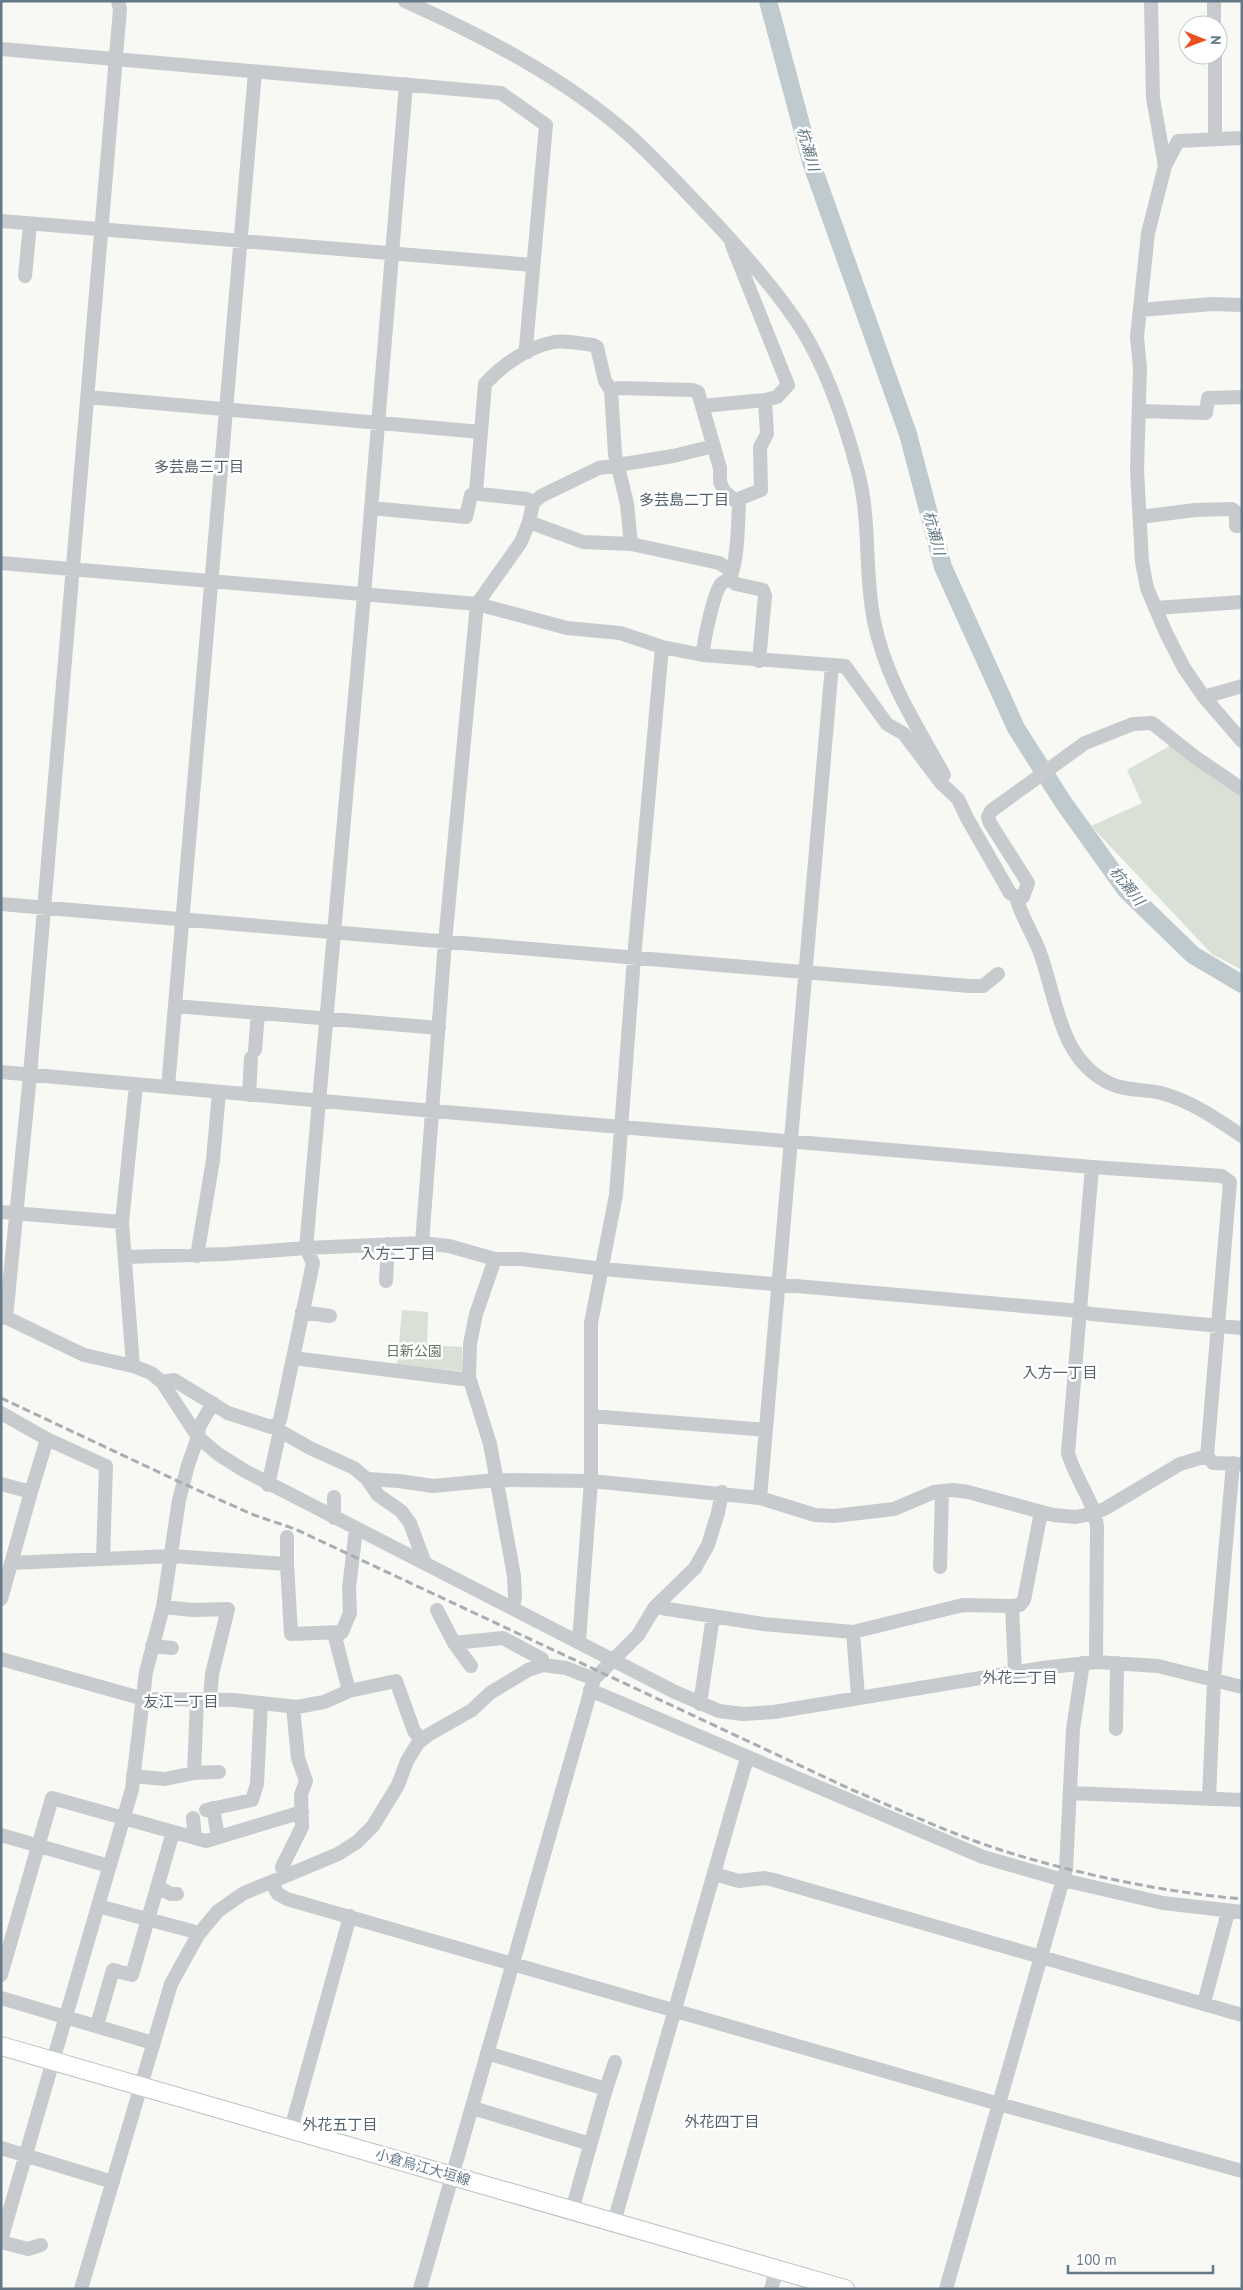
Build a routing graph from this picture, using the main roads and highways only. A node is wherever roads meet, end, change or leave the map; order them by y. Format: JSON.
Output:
{"nodes":[{"id":1,"x":1,"y":2046,"type":"edge"},
{"id":2,"x":845,"y":2289,"type":"edge"}],
"edges":[{"from":1,"to":2,"type":"main road","name":"小倉烏江大垣線"}]}
